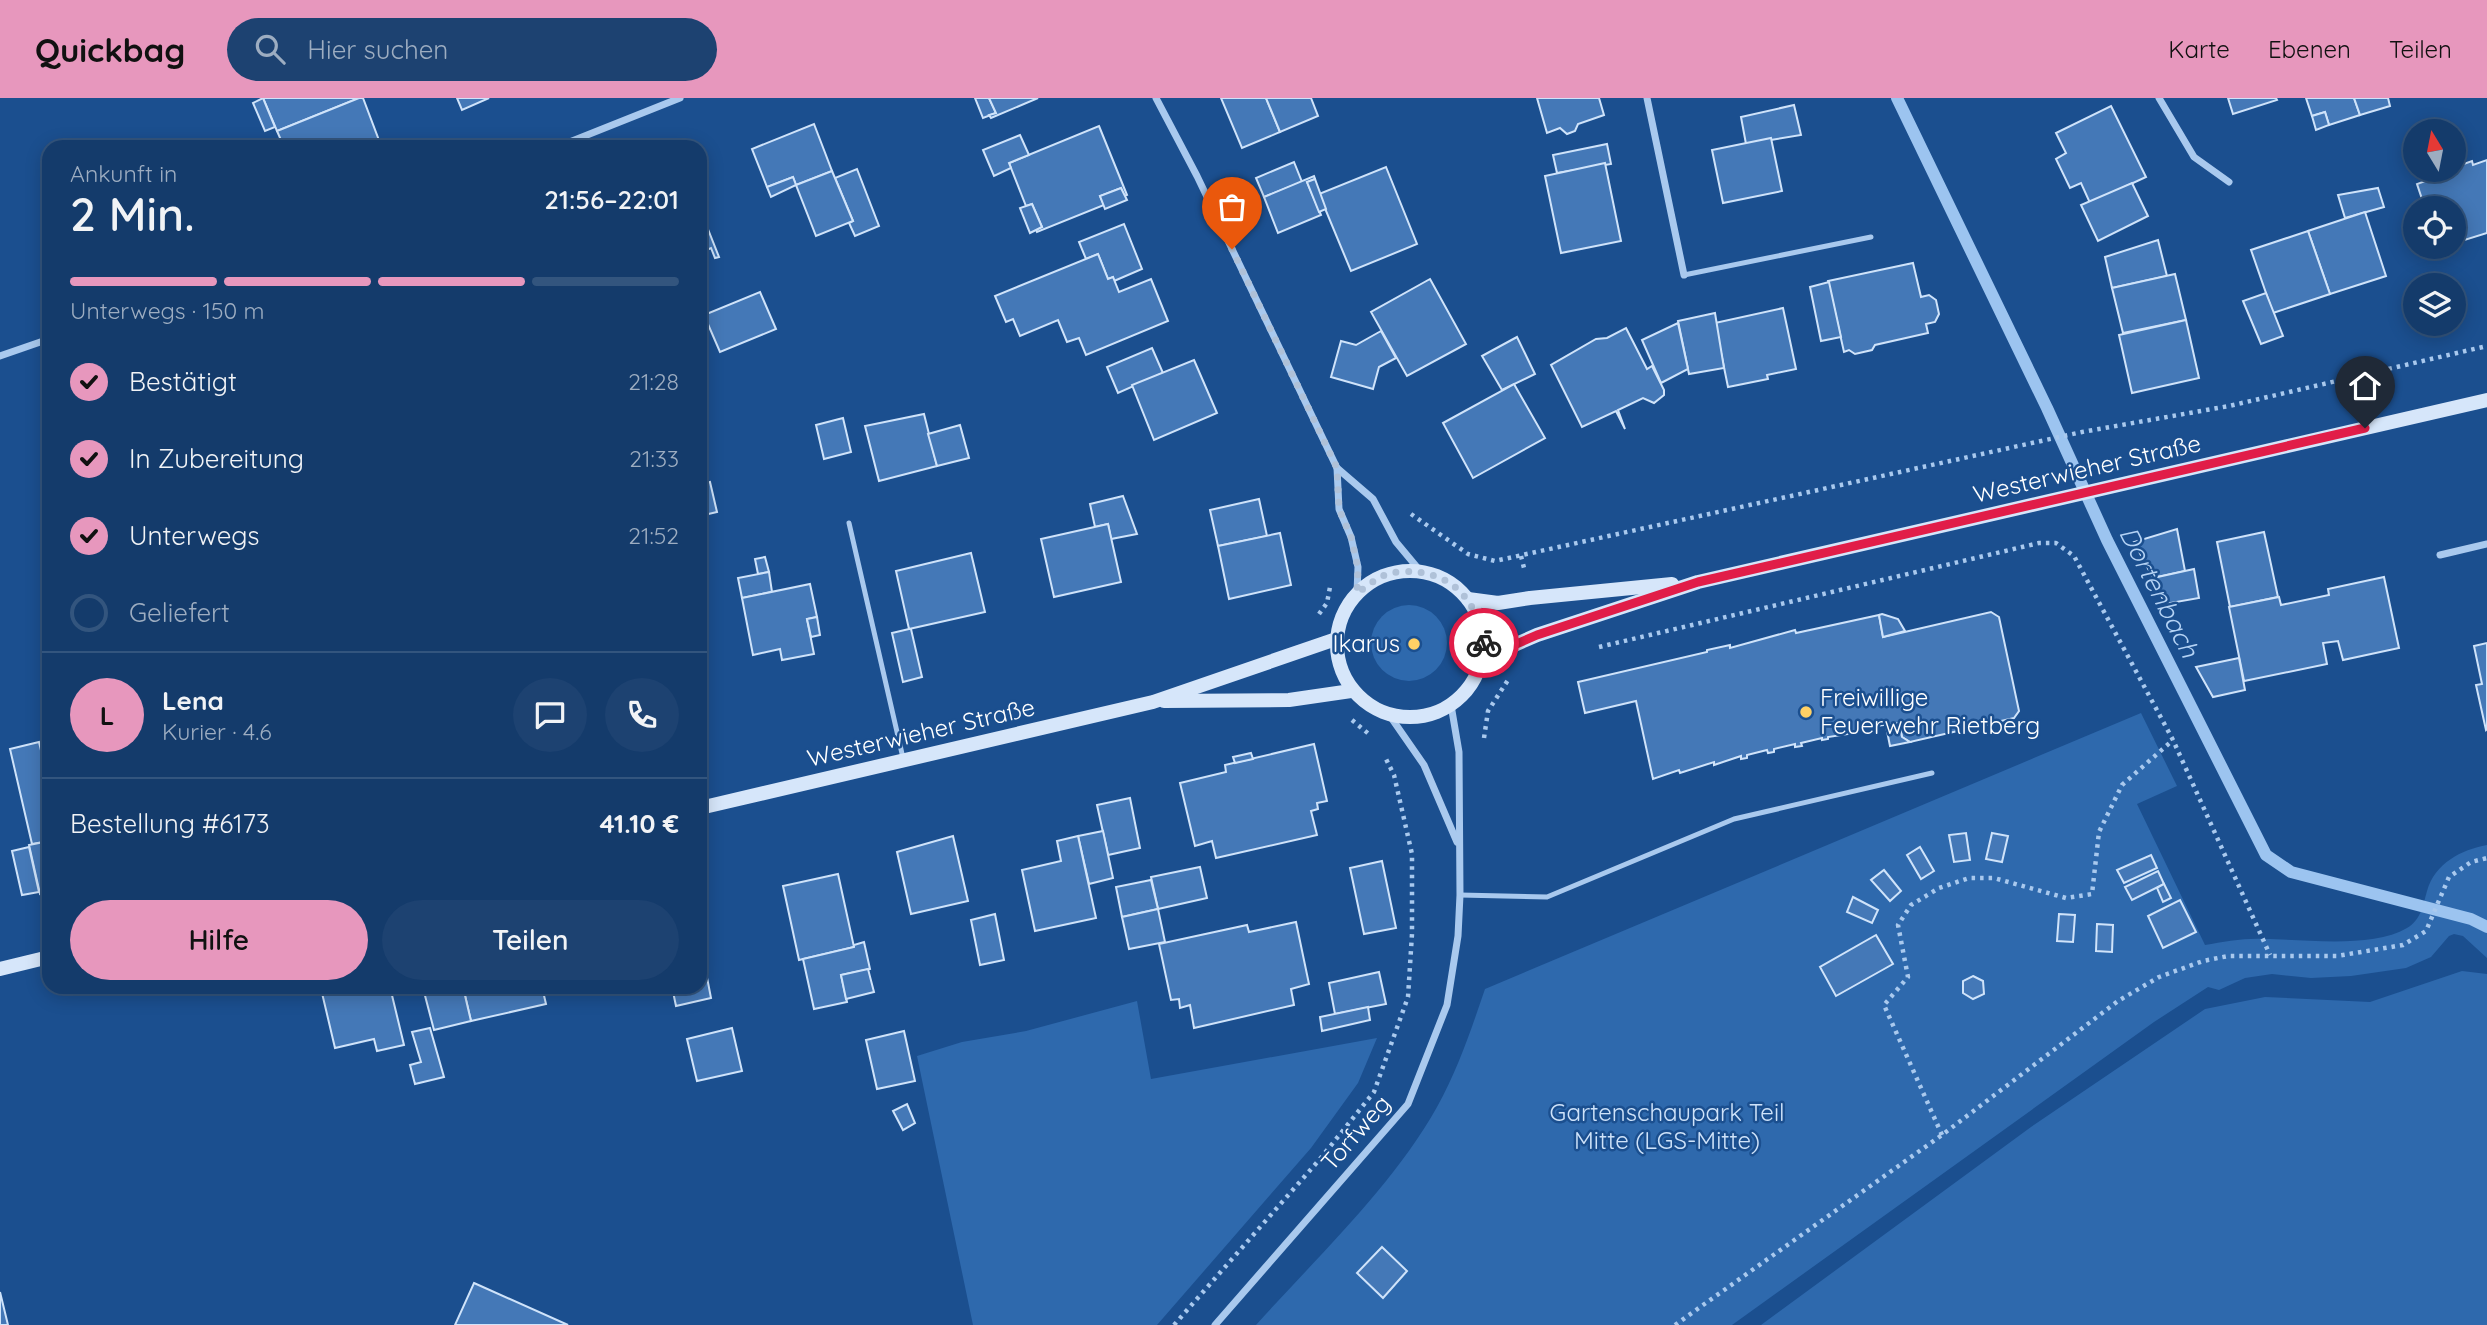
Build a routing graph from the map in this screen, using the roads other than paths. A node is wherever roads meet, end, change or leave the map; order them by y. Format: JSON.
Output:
{"nodes":[{"id":1,"x":680,"y":98,"type":"edge"},
{"id":2,"x":1156,"y":98,"type":"edge"},
{"id":3,"x":1647,"y":98,"type":"edge"},
{"id":4,"x":2159,"y":98,"type":"edge"},
{"id":5,"x":575,"y":140,"type":"edge"},
{"id":6,"x":2228,"y":182,"type":"dead end"},
{"id":7,"x":1871,"y":237,"type":"dead end"},
{"id":8,"x":1684,"y":275,"type":"joint"},
{"id":9,"x":42,"y":341,"type":"edge"},
{"id":10,"x":0,"y":356,"type":"edge"},
{"id":11,"x":2487,"y":400,"type":"edge"},
{"id":12,"x":1337,"y":468,"type":"junction"},
{"id":13,"x":849,"y":523,"type":"dead end"},
{"id":14,"x":2487,"y":544,"type":"edge"},
{"id":15,"x":2440,"y":555,"type":"dead end"},
{"id":16,"x":1421,"y":572,"type":"junction"},
{"id":17,"x":1698,"y":582,"type":"junction"},
{"id":18,"x":1357,"y":593,"type":"junction"},
{"id":19,"x":1468,"y":599,"type":"junction"},
{"id":20,"x":1336,"y":639,"type":"junction"},
{"id":21,"x":1482,"y":659,"type":"junction"},
{"id":22,"x":1351,"y":691,"type":"junction"},
{"id":23,"x":1153,"y":702,"type":"junction"},
{"id":24,"x":1451,"y":705,"type":"junction"},
{"id":25,"x":1390,"y":716,"type":"junction"},
{"id":26,"x":904,"y":761,"type":"junction"},
{"id":27,"x":1932,"y":773,"type":"dead end"},
{"id":28,"x":707,"y":806,"type":"edge"},
{"id":29,"x":1459,"y":846,"type":"junction"},
{"id":30,"x":1460,"y":895,"type":"junction"},
{"id":31,"x":42,"y":959,"type":"edge"},
{"id":32,"x":0,"y":969,"type":"edge"},
{"id":33,"x":1215,"y":1325,"type":"edge"}],
"edges":[{"from":1,"to":5,"type":"street"},
{"from":2,"to":12,"type":"street"},
{"from":3,"to":8,"type":"street"},
{"from":4,"to":6,"type":"street"},
{"from":7,"to":8,"type":"lane"},
{"from":9,"to":10,"type":"street"},
{"from":11,"to":17,"type":"main road","name":"Westerwieher Straße"},
{"from":12,"to":16,"type":"street"},
{"from":12,"to":18,"type":"street"},
{"from":13,"to":26,"type":"lane"},
{"from":14,"to":15,"type":"street"},
{"from":16,"to":18,"type":"main road"},
{"from":16,"to":19,"type":"main road"},
{"from":17,"to":19,"type":"main road","name":"Westerwieher Straße"},
{"from":17,"to":21,"type":"main road","name":"Westerwieher Straße"},
{"from":18,"to":20,"type":"main road"},
{"from":19,"to":21,"type":"main road"},
{"from":20,"to":22,"type":"main road"},
{"from":20,"to":23,"type":"main road","name":"Westerwieher Straße"},
{"from":21,"to":24,"type":"main road"},
{"from":22,"to":23,"type":"main road","name":"Westerwieher Straße"},
{"from":22,"to":25,"type":"main road"},
{"from":23,"to":26,"type":"main road","name":"Westerwieher Straße"},
{"from":24,"to":25,"type":"main road"},
{"from":24,"to":29,"type":"street","name":"Torfweg"},
{"from":25,"to":29,"type":"street","name":"Torfweg"},
{"from":26,"to":28,"type":"main road","name":"Westerwieher Straße"},
{"from":27,"to":30,"type":"lane"},
{"from":29,"to":30,"type":"street","name":"Torfweg"},
{"from":30,"to":33,"type":"street","name":"Torfweg"},
{"from":31,"to":32,"type":"main road"}]}
